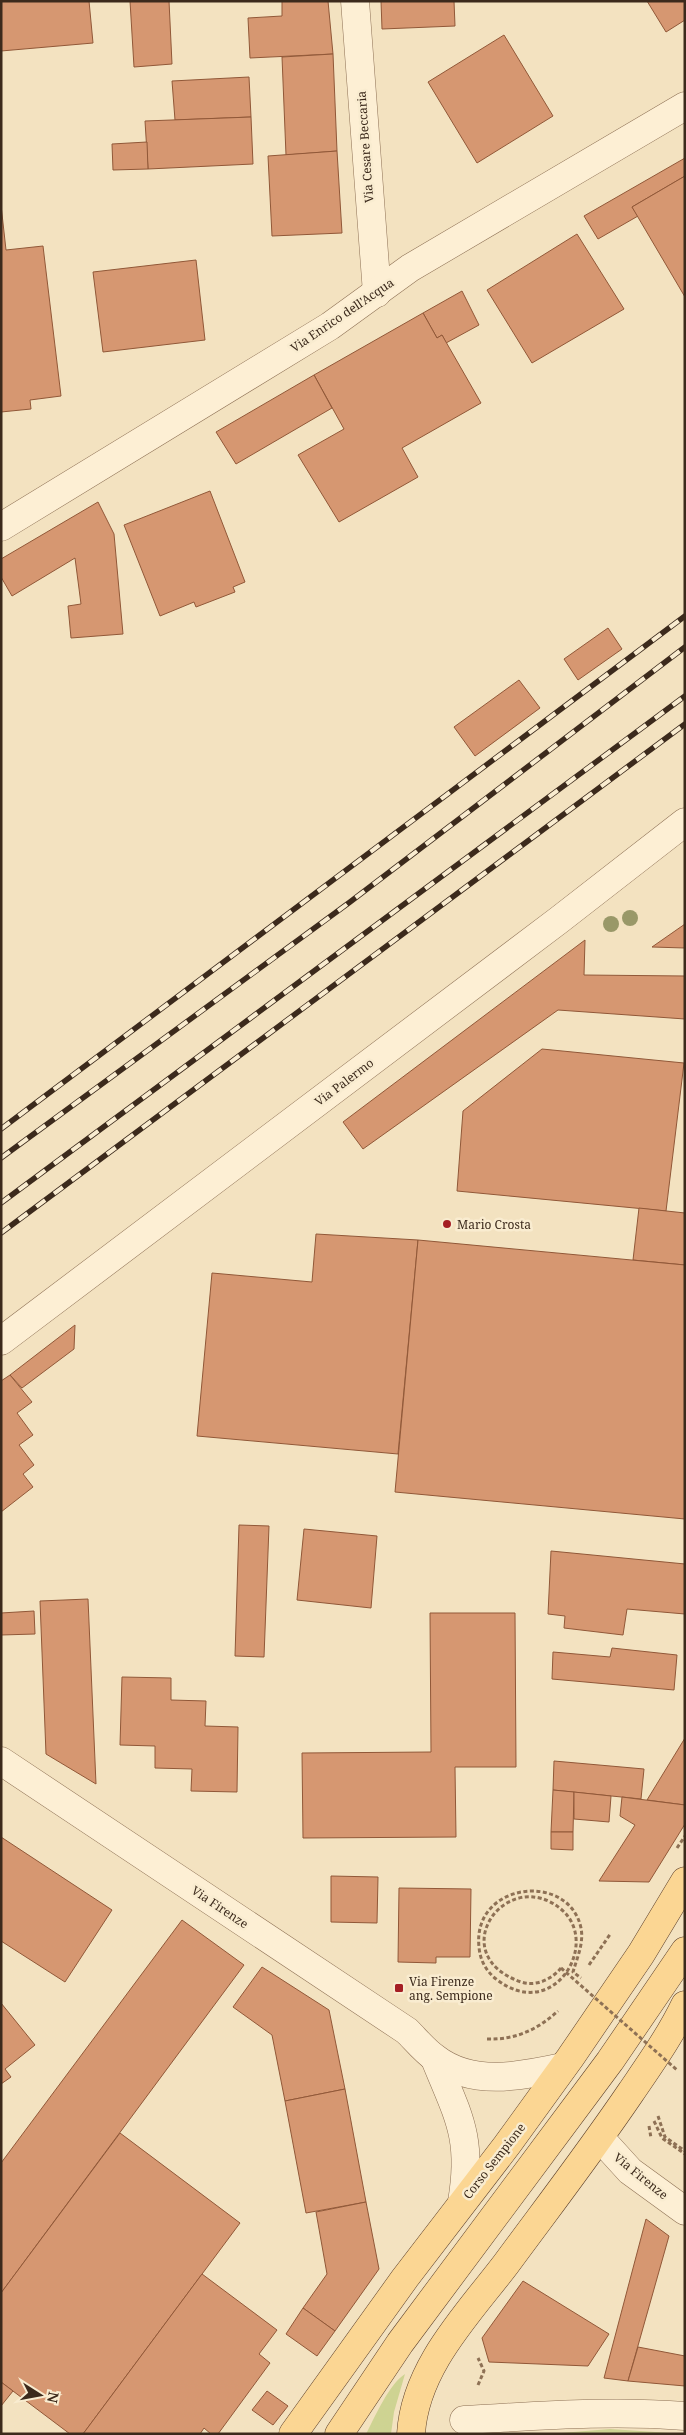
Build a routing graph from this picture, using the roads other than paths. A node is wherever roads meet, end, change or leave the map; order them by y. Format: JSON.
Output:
{"nodes":[{"id":1,"x":355,"y":1,"type":"edge"},
{"id":2,"x":685,"y":106,"type":"edge"},
{"id":3,"x":377,"y":293,"type":"junction"},
{"id":4,"x":1,"y":526,"type":"edge"},
{"id":5,"x":685,"y":822,"type":"edge"},
{"id":6,"x":1,"y":1341,"type":"edge"},
{"id":7,"x":1,"y":1760,"type":"edge"},
{"id":8,"x":685,"y":1881,"type":"edge"},
{"id":9,"x":685,"y":1950,"type":"edge"},
{"id":10,"x":685,"y":2005,"type":"edge"},
{"id":11,"x":435,"y":2059,"type":"junction"},
{"id":12,"x":563,"y":2067,"type":"junction"},
{"id":13,"x":600,"y":2138,"type":"junction"},
{"id":14,"x":462,"y":2202,"type":"junction"},
{"id":15,"x":685,"y":2211,"type":"edge"},
{"id":16,"x":685,"y":2416,"type":"edge"},
{"id":17,"x":464,"y":2420,"type":"road end"},
{"id":18,"x":294,"y":2434,"type":"edge"},
{"id":19,"x":339,"y":2434,"type":"edge"},
{"id":20,"x":411,"y":2434,"type":"edge"}],
"edges":[{"from":1,"to":3,"type":"street","name":"Via Cesare Beccaria"},
{"from":2,"to":3,"type":"street","name":"Via Enrico dell'Acqua"},
{"from":3,"to":4,"type":"street","name":"Via Enrico dell'Acqua"},
{"from":5,"to":6,"type":"street","name":"Via Palermo"},
{"from":7,"to":11,"type":"street","name":"Via Firenze"},
{"from":8,"to":12,"type":"main road","name":"Corso Sempione"},
{"from":9,"to":19,"type":"main road"},
{"from":10,"to":13,"type":"main road"},
{"from":11,"to":12,"type":"street","name":"Via Firenze"},
{"from":11,"to":14,"type":"street","name":"Via Firenze"},
{"from":12,"to":14,"type":"main road","name":"Corso Sempione"},
{"from":13,"to":15,"type":"street","name":"Via Firenze"},
{"from":13,"to":20,"type":"main road"},
{"from":14,"to":18,"type":"main road","name":"Corso Sempione"},
{"from":16,"to":17,"type":"street"}]}
